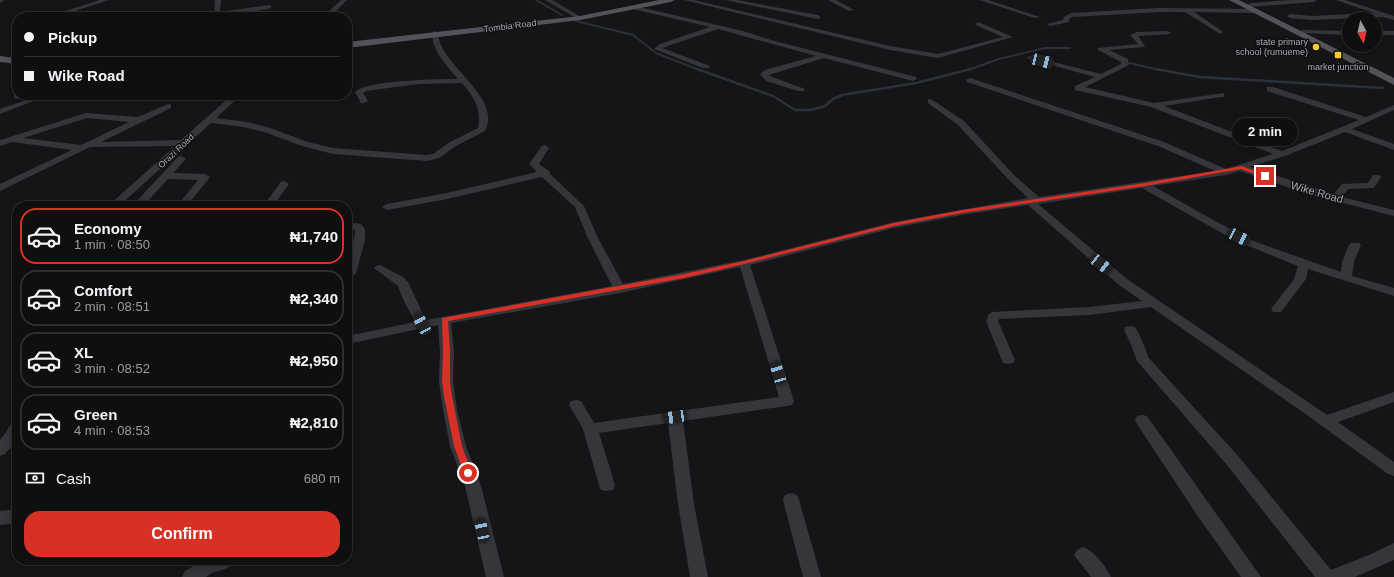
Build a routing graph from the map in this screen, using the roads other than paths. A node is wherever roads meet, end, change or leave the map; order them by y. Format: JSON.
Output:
{"nodes":[{"id":1,"x":106,"y":0,"type":"edge"},
{"id":2,"x":218,"y":0,"type":"edge"},
{"id":3,"x":344,"y":0,"type":"edge"},
{"id":4,"x":548,"y":0,"type":"edge"},
{"id":5,"x":660,"y":0,"type":"edge"},
{"id":6,"x":671,"y":0,"type":"edge"},
{"id":7,"x":687,"y":0,"type":"edge"},
{"id":8,"x":728,"y":0,"type":"edge"},
{"id":9,"x":831,"y":0,"type":"edge"},
{"id":10,"x":982,"y":0,"type":"edge"},
{"id":11,"x":1233,"y":0,"type":"edge"},
{"id":12,"x":1240,"y":0,"type":"edge"},
{"id":13,"x":1314,"y":0,"type":"edge"},
{"id":14,"x":1339,"y":0,"type":"edge"},
{"id":15,"x":639,"y":5,"type":"edge"},
{"id":16,"x":269,"y":8,"type":"dead end"},
{"id":17,"x":1253,"y":8,"type":"junction"},
{"id":18,"x":852,"y":10,"type":"dead end"},
{"id":19,"x":1186,"y":10,"type":"junction"},
{"id":20,"x":66,"y":12,"type":"edge"},
{"id":21,"x":218,"y":12,"type":"edge"},
{"id":22,"x":240,"y":12,"type":"edge"},
{"id":23,"x":331,"y":12,"type":"edge"},
{"id":24,"x":1373,"y":12,"type":"edge"},
{"id":25,"x":1382,"y":15,"type":"edge"},
{"id":26,"x":1290,"y":16,"type":"dead end"},
{"id":27,"x":578,"y":17,"type":"junction"},
{"id":28,"x":818,"y":17,"type":"dead end"},
{"id":29,"x":1037,"y":17,"type":"dead end"},
{"id":30,"x":1342,"y":17,"type":"edge"},
{"id":31,"x":1394,"y":18,"type":"edge"},
{"id":32,"x":978,"y":24,"type":"dead end"},
{"id":33,"x":1050,"y":24,"type":"dead end"},
{"id":34,"x":717,"y":26,"type":"junction"},
{"id":35,"x":1220,"y":32,"type":"dead end"},
{"id":36,"x":1303,"y":32,"type":"junction"},
{"id":37,"x":1394,"y":32,"type":"edge"},
{"id":38,"x":1342,"y":33,"type":"edge"},
{"id":39,"x":1382,"y":33,"type":"edge"},
{"id":40,"x":435,"y":34,"type":"junction"},
{"id":41,"x":1168,"y":34,"type":"dead end"},
{"id":42,"x":352,"y":43,"type":"edge"},
{"id":43,"x":827,"y":55,"type":"junction"},
{"id":44,"x":1030,"y":58,"type":"dead end"},
{"id":45,"x":706,"y":66,"type":"dead end"},
{"id":46,"x":1100,"y":76,"type":"junction"},
{"id":47,"x":1394,"y":77,"type":"edge"},
{"id":48,"x":912,"y":79,"type":"dead end"},
{"id":49,"x":970,"y":80,"type":"dead end"},
{"id":50,"x":463,"y":81,"type":"junction"},
{"id":51,"x":1394,"y":82,"type":"edge"},
{"id":52,"x":801,"y":89,"type":"dead end"},
{"id":53,"x":1270,"y":89,"type":"dead end"},
{"id":54,"x":1221,"y":95,"type":"dead end"},
{"id":55,"x":32,"y":100,"type":"edge"},
{"id":56,"x":232,"y":100,"type":"edge"},
{"id":57,"x":364,"y":100,"type":"dead end"},
{"id":58,"x":931,"y":101,"type":"dead end"},
{"id":59,"x":1153,"y":105,"type":"junction"},
{"id":60,"x":168,"y":106,"type":"dead end"},
{"id":61,"x":1394,"y":107,"type":"edge"},
{"id":62,"x":0,"y":112,"type":"edge"},
{"id":63,"x":1365,"y":119,"type":"junction"},
{"id":64,"x":139,"y":120,"type":"junction"},
{"id":65,"x":210,"y":120,"type":"junction"},
{"id":66,"x":1346,"y":129,"type":"junction"},
{"id":67,"x":12,"y":139,"type":"junction"},
{"id":68,"x":0,"y":143,"type":"edge"},
{"id":69,"x":184,"y":143,"type":"junction"},
{"id":70,"x":85,"y":146,"type":"junction"},
{"id":71,"x":1394,"y":147,"type":"edge"},
{"id":72,"x":545,"y":148,"type":"dead end"},
{"id":73,"x":1282,"y":154,"type":"junction"},
{"id":74,"x":181,"y":159,"type":"dead end"},
{"id":75,"x":1242,"y":168,"type":"junction"},
{"id":76,"x":1226,"y":172,"type":"junction"},
{"id":77,"x":546,"y":173,"type":"junction"},
{"id":78,"x":165,"y":176,"type":"junction"},
{"id":79,"x":1376,"y":177,"type":"dead end"},
{"id":80,"x":284,"y":184,"type":"dead end"},
{"id":81,"x":1145,"y":185,"type":"junction"},
{"id":82,"x":0,"y":188,"type":"edge"},
{"id":83,"x":1336,"y":198,"type":"junction"},
{"id":84,"x":1033,"y":200,"type":"junction"},
{"id":85,"x":119,"y":201,"type":"edge"},
{"id":86,"x":142,"y":201,"type":"edge"},
{"id":87,"x":186,"y":201,"type":"edge"},
{"id":88,"x":272,"y":201,"type":"edge"},
{"id":89,"x":387,"y":207,"type":"dead end"},
{"id":90,"x":1394,"y":213,"type":"edge"},
{"id":91,"x":352,"y":226,"type":"edge"},
{"id":92,"x":1355,"y":245,"type":"dead end"},
{"id":93,"x":744,"y":263,"type":"junction"},
{"id":94,"x":1304,"y":264,"type":"junction"},
{"id":95,"x":352,"y":266,"type":"edge"},
{"id":96,"x":380,"y":268,"type":"dead end"},
{"id":97,"x":1346,"y":278,"type":"junction"},
{"id":98,"x":620,"y":289,"type":"junction"},
{"id":99,"x":1394,"y":292,"type":"edge"},
{"id":100,"x":1154,"y":303,"type":"junction"},
{"id":101,"x":1276,"y":309,"type":"dead end"},
{"id":102,"x":444,"y":320,"type":"junction"},
{"id":103,"x":422,"y":324,"type":"junction"},
{"id":104,"x":1130,"y":330,"type":"dead end"},
{"id":105,"x":352,"y":339,"type":"edge"},
{"id":106,"x":1008,"y":360,"type":"dead end"},
{"id":107,"x":1394,"y":397,"type":"edge"},
{"id":108,"x":576,"y":405,"type":"dead end"},
{"id":109,"x":675,"y":417,"type":"junction"},
{"id":110,"x":1142,"y":420,"type":"dead end"},
{"id":111,"x":1325,"y":421,"type":"junction"},
{"id":112,"x":590,"y":428,"type":"junction"},
{"id":113,"x":12,"y":432,"type":"edge"},
{"id":114,"x":0,"y":450,"type":"edge"},
{"id":115,"x":1394,"y":470,"type":"edge"},
{"id":116,"x":608,"y":485,"type":"dead end"},
{"id":117,"x":791,"y":500,"type":"dead end"},
{"id":118,"x":12,"y":517,"type":"edge"},
{"id":119,"x":0,"y":518,"type":"edge"},
{"id":120,"x":1394,"y":551,"type":"edge"},
{"id":121,"x":1083,"y":555,"type":"dead end"},
{"id":122,"x":212,"y":565,"type":"edge"},
{"id":123,"x":191,"y":577,"type":"edge"},
{"id":124,"x":495,"y":577,"type":"edge"},
{"id":125,"x":699,"y":577,"type":"edge"},
{"id":126,"x":812,"y":577,"type":"edge"},
{"id":127,"x":1102,"y":577,"type":"edge"},
{"id":128,"x":1252,"y":577,"type":"edge"},
{"id":129,"x":1326,"y":577,"type":"edge"},
{"id":130,"x":1334,"y":577,"type":"edge"}],
"edges":[{"from":1,"to":20,"type":"street"},
{"from":2,"to":21,"type":"street"},
{"from":3,"to":23,"type":"street"},
{"from":4,"to":27,"type":"street"},
{"from":5,"to":15,"type":"main road","name":"Tombia Road"},
{"from":6,"to":15,"type":"main road","name":"Tombia Road"},
{"from":7,"to":32,"type":"street"},
{"from":8,"to":28,"type":"street"},
{"from":9,"to":18,"type":"street"},
{"from":10,"to":29,"type":"street"},
{"from":11,"to":17,"type":"main road"},
{"from":12,"to":17,"type":"main road"},
{"from":13,"to":17,"type":"street"},
{"from":14,"to":24,"type":"street"},
{"from":15,"to":27,"type":"main road","name":"Tombia Road"},
{"from":15,"to":34,"type":"street"},
{"from":16,"to":22,"type":"street"},
{"from":17,"to":19,"type":"street"},
{"from":17,"to":36,"type":"main road"},
{"from":17,"to":51,"type":"main road"},
{"from":19,"to":33,"type":"street"},
{"from":19,"to":35,"type":"street"},
{"from":25,"to":31,"type":"street"},
{"from":26,"to":30,"type":"street"},
{"from":27,"to":40,"type":"main road","name":"Tombia Road"},
{"from":34,"to":43,"type":"street"},
{"from":34,"to":45,"type":"street"},
{"from":36,"to":38,"type":"street"},
{"from":36,"to":47,"type":"main road"},
{"from":37,"to":39,"type":"street"},
{"from":40,"to":42,"type":"main road","name":"Tombia Road"},
{"from":40,"to":50,"type":"street"},
{"from":41,"to":46,"type":"street"},
{"from":43,"to":48,"type":"street"},
{"from":43,"to":52,"type":"street"},
{"from":44,"to":46,"type":"street"},
{"from":46,"to":59,"type":"street"},
{"from":49,"to":76,"type":"street"},
{"from":50,"to":57,"type":"street"},
{"from":50,"to":65,"type":"street"},
{"from":53,"to":63,"type":"street"},
{"from":54,"to":59,"type":"street"},
{"from":55,"to":62,"type":"street"},
{"from":56,"to":65,"type":"street","name":"Orazi Road"},
{"from":58,"to":84,"type":"street"},
{"from":59,"to":73,"type":"street"},
{"from":60,"to":64,"type":"street"},
{"from":61,"to":63,"type":"street"},
{"from":63,"to":66,"type":"street"},
{"from":64,"to":67,"type":"street"},
{"from":64,"to":70,"type":"street"},
{"from":65,"to":69,"type":"street","name":"Orazi Road"},
{"from":66,"to":71,"type":"street"},
{"from":66,"to":73,"type":"street"},
{"from":67,"to":68,"type":"street"},
{"from":67,"to":70,"type":"street"},
{"from":69,"to":70,"type":"street"},
{"from":69,"to":85,"type":"street","name":"Orazi Road"},
{"from":70,"to":82,"type":"street"},
{"from":72,"to":77,"type":"street"},
{"from":73,"to":75,"type":"street"},
{"from":74,"to":78,"type":"street"},
{"from":75,"to":76,"type":"street"},
{"from":75,"to":83,"type":"street","name":"Wike Road"},
{"from":76,"to":81,"type":"street"},
{"from":77,"to":89,"type":"street"},
{"from":77,"to":98,"type":"street"},
{"from":78,"to":86,"type":"street"},
{"from":78,"to":87,"type":"street"},
{"from":79,"to":83,"type":"street"},
{"from":80,"to":88,"type":"street"},
{"from":81,"to":84,"type":"street"},
{"from":81,"to":94,"type":"street"},
{"from":83,"to":90,"type":"street","name":"Wike Road"},
{"from":84,"to":93,"type":"street"},
{"from":84,"to":100,"type":"street"},
{"from":91,"to":95,"type":"street"},
{"from":92,"to":97,"type":"street"},
{"from":93,"to":98,"type":"street"},
{"from":93,"to":109,"type":"street"},
{"from":94,"to":97,"type":"street"},
{"from":94,"to":101,"type":"street"},
{"from":96,"to":103,"type":"street"},
{"from":97,"to":99,"type":"street"},
{"from":98,"to":102,"type":"street"},
{"from":100,"to":106,"type":"street"},
{"from":100,"to":111,"type":"street"},
{"from":102,"to":103,"type":"street"},
{"from":102,"to":124,"type":"street"},
{"from":103,"to":105,"type":"street"},
{"from":104,"to":129,"type":"street"},
{"from":107,"to":111,"type":"street"},
{"from":108,"to":112,"type":"street"},
{"from":109,"to":112,"type":"street"},
{"from":109,"to":125,"type":"street"},
{"from":110,"to":128,"type":"street"},
{"from":111,"to":115,"type":"street"},
{"from":112,"to":116,"type":"street"},
{"from":113,"to":114,"type":"street"},
{"from":117,"to":126,"type":"street"},
{"from":118,"to":119,"type":"street"},
{"from":120,"to":130,"type":"street"},
{"from":121,"to":127,"type":"street"},
{"from":122,"to":123,"type":"street"}]}
